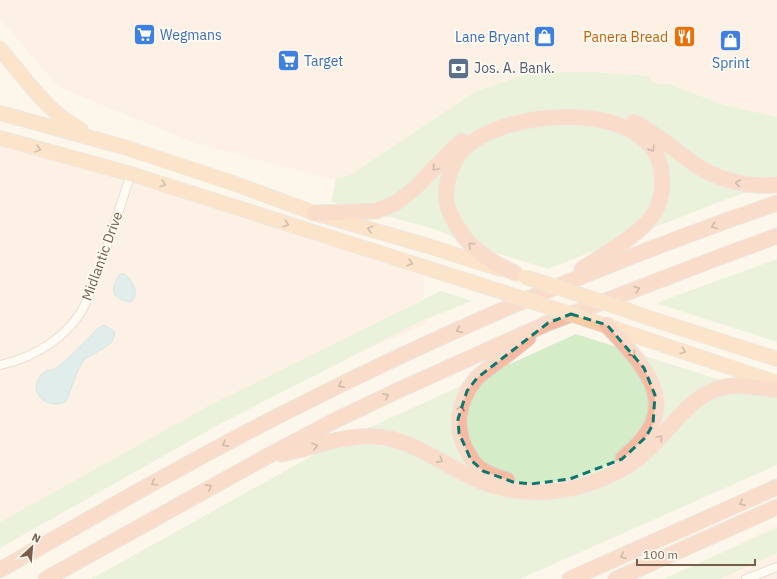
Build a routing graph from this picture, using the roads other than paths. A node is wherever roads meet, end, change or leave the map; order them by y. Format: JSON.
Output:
{"nodes":[{"id":1,"x":0,"y":49,"type":"edge"},
{"id":2,"x":0,"y":113,"type":"edge"},
{"id":3,"x":0,"y":138,"type":"edge"},
{"id":4,"x":99,"y":140,"type":"junction"},
{"id":5,"x":131,"y":174,"type":"junction"},
{"id":6,"x":777,"y":185,"type":"edge"},
{"id":7,"x":777,"y":203,"type":"edge"},
{"id":8,"x":314,"y":213,"type":"junction"},
{"id":9,"x":777,"y":236,"type":"edge"},
{"id":10,"x":777,"y":247,"type":"edge"},
{"id":11,"x":717,"y":258,"type":"junction"},
{"id":12,"x":520,"y":275,"type":"junction"},
{"id":13,"x":558,"y":286,"type":"junction"},
{"id":14,"x":548,"y":323,"type":"junction"},
{"id":15,"x":607,"y":325,"type":"junction"},
{"id":16,"x":777,"y":359,"type":"edge"},
{"id":17,"x":1,"y":365,"type":"edge"},
{"id":18,"x":777,"y":383,"type":"edge"},
{"id":19,"x":777,"y":390,"type":"edge"},
{"id":20,"x":264,"y":458,"type":"junction"},
{"id":21,"x":777,"y":487,"type":"edge"},
{"id":22,"x":777,"y":507,"type":"edge"},
{"id":23,"x":777,"y":567,"type":"edge"},
{"id":24,"x":0,"y":570,"type":"edge"},
{"id":25,"x":46,"y":579,"type":"edge"},
{"id":26,"x":570,"y":579,"type":"edge"},
{"id":27,"x":616,"y":579,"type":"edge"},
{"id":28,"x":746,"y":579,"type":"edge"}],
"edges":[{"from":1,"to":4,"type":"highway"},
{"from":2,"to":4,"type":"highway"},
{"from":3,"to":5,"type":"highway","one_way":true},
{"from":4,"to":8,"type":"highway"},
{"from":5,"to":15,"type":"highway","one_way":true,"bridge":true},
{"from":5,"to":17,"type":"street","name":"Midlantic Drive"},
{"from":6,"to":8,"type":"highway","one_way":true},
{"from":7,"to":13,"type":"highway","one_way":true},
{"from":12,"to":8,"type":"highway","one_way":true},
{"from":9,"to":11,"type":"highway"},
{"from":10,"to":11,"type":"highway"},
{"from":14,"to":11,"type":"highway","one_way":true},
{"from":12,"to":13,"type":"highway","one_way":true},
{"from":12,"to":16,"type":"highway","bridge":true},
{"from":13,"to":24,"type":"highway","one_way":true},
{"from":15,"to":14,"type":"highway","one_way":true},
{"from":20,"to":14,"type":"highway","one_way":true},
{"from":15,"to":18,"type":"highway","one_way":true},
{"from":20,"to":19,"type":"highway","one_way":true},
{"from":25,"to":20,"type":"highway","one_way":true},
{"from":21,"to":26,"type":"highway","one_way":true},
{"from":22,"to":27,"type":"highway"},
{"from":23,"to":28,"type":"street"}]}
